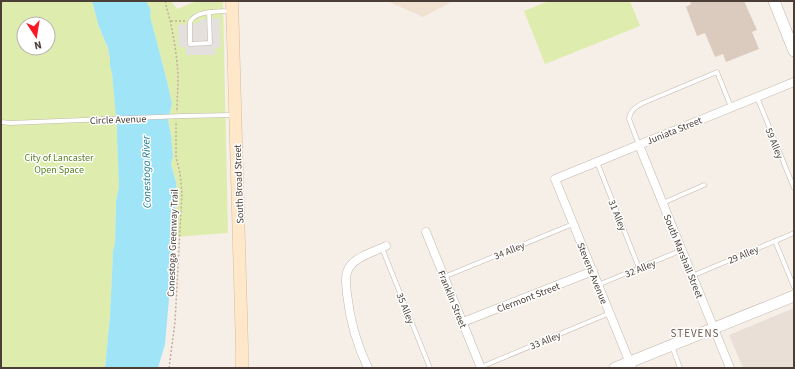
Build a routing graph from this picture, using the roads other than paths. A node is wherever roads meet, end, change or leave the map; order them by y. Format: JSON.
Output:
{"nodes":[{"id":1,"x":774,"y":1,"type":"edge"},
{"id":2,"x":233,"y":6,"type":"edge"},
{"id":3,"x":209,"y":12,"type":"junction"},
{"id":4,"x":794,"y":51,"type":"edge"},
{"id":5,"x":794,"y":82,"type":"edge"},
{"id":6,"x":757,"y":97,"type":"junction"},
{"id":7,"x":731,"y":107,"type":"junction"},
{"id":8,"x":236,"y":114,"type":"junction"},
{"id":9,"x":1,"y":122,"type":"edge"},
{"id":10,"x":639,"y":144,"type":"junction"},
{"id":11,"x":596,"y":162,"type":"junction"},
{"id":12,"x":555,"y":179,"type":"joint"},
{"id":13,"x":704,"y":185,"type":"dead end"},
{"id":14,"x":794,"y":188,"type":"edge"},
{"id":15,"x":663,"y":203,"type":"junction"},
{"id":16,"x":573,"y":224,"type":"junction"},
{"id":17,"x":426,"y":232,"type":"dead end"},
{"id":18,"x":794,"y":233,"type":"edge"},
{"id":19,"x":776,"y":241,"type":"junction"},
{"id":20,"x":384,"y":247,"type":"joint"},
{"id":21,"x":682,"y":250,"type":"junction"},
{"id":22,"x":639,"y":268,"type":"junction"},
{"id":23,"x":593,"y":272,"type":"junction"},
{"id":24,"x":692,"y":276,"type":"junction"},
{"id":25,"x":444,"y":277,"type":"junction"},
{"id":26,"x":598,"y":285,"type":"junction"},
{"id":27,"x":794,"y":287,"type":"edge"},
{"id":28,"x":794,"y":296,"type":"edge"},
{"id":29,"x":610,"y":314,"type":"junction"},
{"id":30,"x":463,"y":322,"type":"junction"},
{"id":31,"x":714,"y":328,"type":"junction"},
{"id":32,"x":671,"y":345,"type":"junction"},
{"id":33,"x":631,"y":365,"type":"edge"},
{"id":34,"x":481,"y":367,"type":"edge"},
{"id":35,"x":242,"y":368,"type":"edge"},
{"id":36,"x":368,"y":368,"type":"edge"},
{"id":37,"x":430,"y":368,"type":"edge"},
{"id":38,"x":615,"y":368,"type":"edge"},
{"id":39,"x":680,"y":368,"type":"edge"},
{"id":40,"x":730,"y":368,"type":"edge"}],
"edges":[{"from":1,"to":4,"type":"street"},
{"from":2,"to":3,"type":"lane"},
{"from":2,"to":8,"type":"main road","name":"South Broad Street"},
{"from":3,"to":3,"type":"lane"},
{"from":5,"to":6,"type":"street","name":"Juniata Street"},
{"from":6,"to":7,"type":"street","name":"Juniata Street"},
{"from":6,"to":14,"type":"lane","name":"59 Alley"},
{"from":7,"to":10,"type":"street","name":"Juniata Street"},
{"from":7,"to":10,"type":"lane"},
{"from":8,"to":9,"type":"lane","name":"Circle Avenue","bridge":true},
{"from":8,"to":35,"type":"main road","name":"South Broad Street"},
{"from":10,"to":11,"type":"street","name":"Juniata Street"},
{"from":10,"to":15,"type":"street","name":"South Marshall Street"},
{"from":11,"to":12,"type":"street","name":"Juniata Street"},
{"from":11,"to":22,"type":"lane","name":"31 Alley"},
{"from":12,"to":16,"type":"street","name":"Stevens Avenue"},
{"from":13,"to":15,"type":"lane"},
{"from":15,"to":21,"type":"street","name":"South Marshall Street"},
{"from":16,"to":23,"type":"street","name":"Stevens Avenue"},
{"from":16,"to":25,"type":"lane","name":"34 Alley"},
{"from":17,"to":25,"type":"street","name":"Franklin Street"},
{"from":18,"to":19,"type":"lane","name":"29 Alley"},
{"from":19,"to":24,"type":"lane","name":"29 Alley"},
{"from":19,"to":27,"type":"lane"},
{"from":20,"to":36,"type":"street"},
{"from":20,"to":37,"type":"lane","name":"35 Alley"},
{"from":21,"to":22,"type":"lane","name":"32 Alley"},
{"from":21,"to":24,"type":"street","name":"South Marshall Street"},
{"from":22,"to":26,"type":"lane","name":"32 Alley"},
{"from":23,"to":26,"type":"street","name":"Stevens Avenue"},
{"from":23,"to":30,"type":"street","name":"Clermont Street"},
{"from":24,"to":31,"type":"street","name":"South Marshall Street"},
{"from":25,"to":30,"type":"street","name":"Franklin Street"},
{"from":26,"to":29,"type":"street","name":"Stevens Avenue"},
{"from":28,"to":31,"type":"street"},
{"from":29,"to":33,"type":"street","name":"Stevens Avenue"},
{"from":29,"to":34,"type":"lane","name":"33 Alley"},
{"from":30,"to":34,"type":"street","name":"Franklin Street"},
{"from":31,"to":32,"type":"street"},
{"from":31,"to":40,"type":"street","name":"South Marshall Street"},
{"from":32,"to":33,"type":"street"},
{"from":32,"to":39,"type":"lane"},
{"from":33,"to":38,"type":"street"}]}
